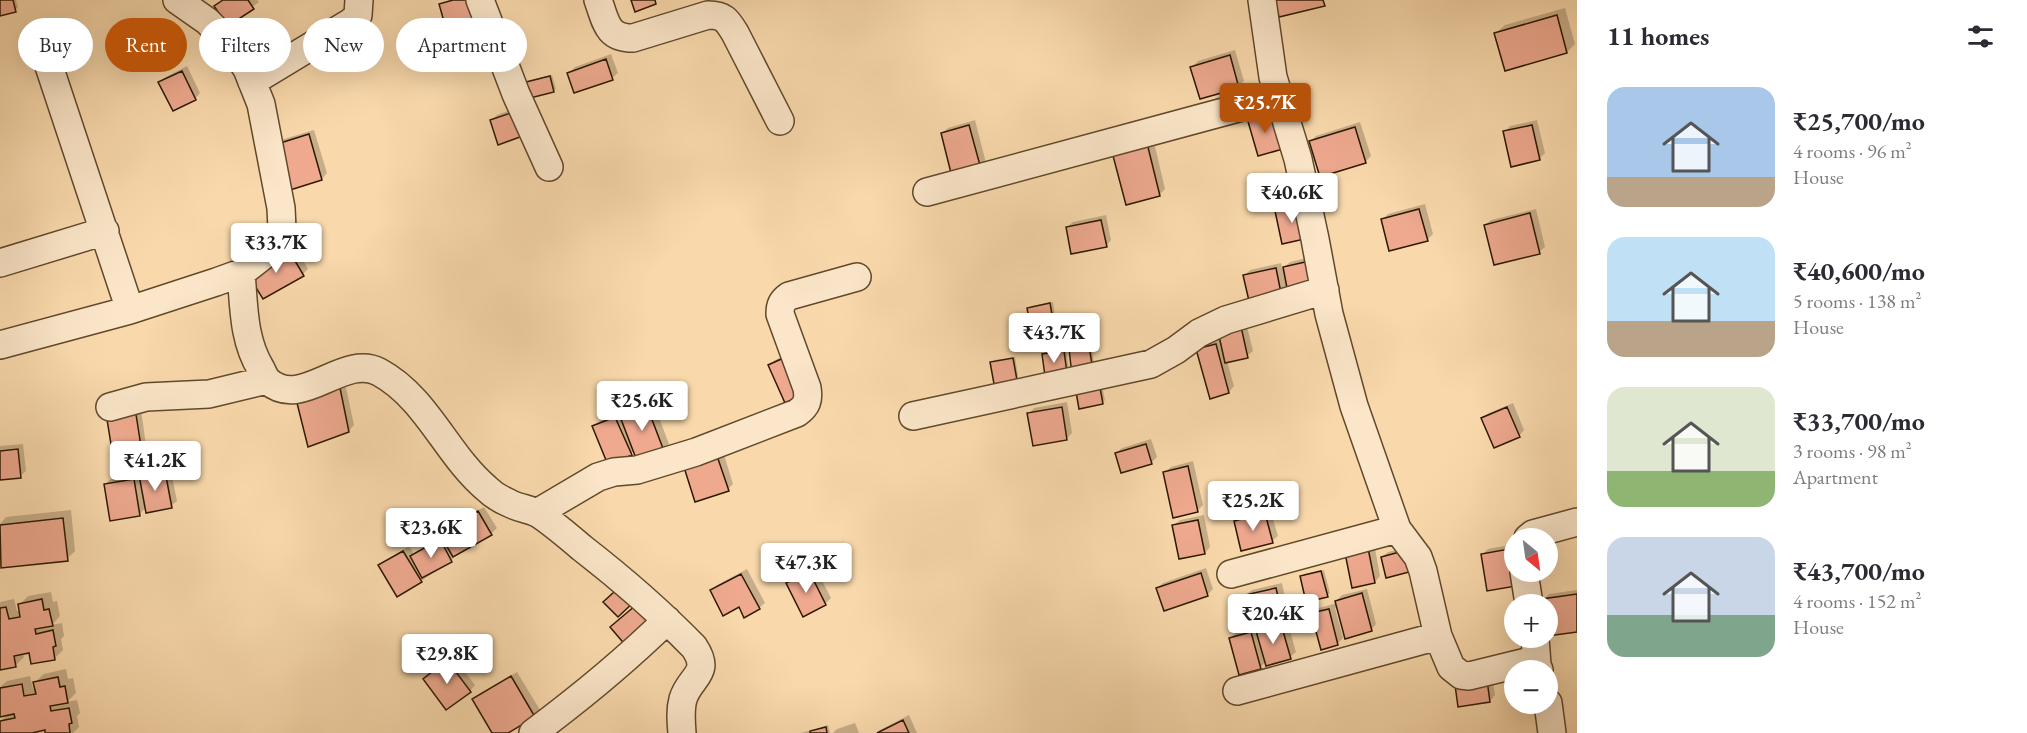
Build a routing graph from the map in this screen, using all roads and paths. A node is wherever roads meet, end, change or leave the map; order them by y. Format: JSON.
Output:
{"nodes":[{"id":1,"x":177,"y":0,"type":"edge"},
{"id":2,"x":359,"y":0,"type":"edge"},
{"id":3,"x":480,"y":0,"type":"edge"},
{"id":4,"x":598,"y":0,"type":"edge"},
{"id":5,"x":1262,"y":0,"type":"edge"},
{"id":6,"x":51,"y":72,"type":"edge"},
{"id":7,"x":252,"y":82,"type":"junction"},
{"id":8,"x":1279,"y":98,"type":"junction"},
{"id":9,"x":780,"y":121,"type":"dead end"},
{"id":10,"x":549,"y":167,"type":"dead end"},
{"id":11,"x":927,"y":192,"type":"dead end"},
{"id":12,"x":105,"y":231,"type":"junction"},
{"id":13,"x":0,"y":263,"type":"edge"},
{"id":14,"x":241,"y":273,"type":"junction"},
{"id":15,"x":857,"y":278,"type":"dead end"},
{"id":16,"x":1325,"y":290,"type":"junction"},
{"id":17,"x":130,"y":310,"type":"junction"},
{"id":18,"x":0,"y":345,"type":"edge"},
{"id":19,"x":267,"y":381,"type":"junction"},
{"id":20,"x":110,"y":407,"type":"dead end"},
{"id":21,"x":913,"y":416,"type":"dead end"},
{"id":22,"x":537,"y":513,"type":"junction"},
{"id":23,"x":1577,"y":522,"type":"edge"},
{"id":24,"x":1555,"y":528,"type":"edge"},
{"id":25,"x":1397,"y":529,"type":"junction"},
{"id":26,"x":1231,"y":574,"type":"dead end"},
{"id":27,"x":667,"y":620,"type":"junction"},
{"id":28,"x":1437,"y":636,"type":"junction"},
{"id":29,"x":1504,"y":667,"type":"edge"},
{"id":30,"x":1237,"y":691,"type":"dead end"},
{"id":31,"x":1550,"y":714,"type":"edge"},
{"id":32,"x":533,"y":733,"type":"edge"},
{"id":33,"x":682,"y":733,"type":"edge"},
{"id":34,"x":1552,"y":733,"type":"edge"}],
"edges":[{"from":1,"to":7,"type":"street"},
{"from":2,"to":7,"type":"street"},
{"from":3,"to":10,"type":"street"},
{"from":4,"to":9,"type":"street"},
{"from":5,"to":8,"type":"street"},
{"from":6,"to":12,"type":"street"},
{"from":7,"to":14,"type":"street"},
{"from":8,"to":11,"type":"street"},
{"from":8,"to":16,"type":"street"},
{"from":12,"to":13,"type":"street"},
{"from":12,"to":17,"type":"street"},
{"from":14,"to":17,"type":"street"},
{"from":14,"to":19,"type":"street"},
{"from":15,"to":22,"type":"street"},
{"from":16,"to":21,"type":"street"},
{"from":16,"to":25,"type":"street"},
{"from":17,"to":18,"type":"street"},
{"from":19,"to":20,"type":"street"},
{"from":19,"to":22,"type":"street"},
{"from":22,"to":27,"type":"street"},
{"from":23,"to":24,"type":"street"},
{"from":25,"to":26,"type":"street"},
{"from":25,"to":28,"type":"street"},
{"from":27,"to":32,"type":"street"},
{"from":27,"to":33,"type":"street"},
{"from":28,"to":29,"type":"street"},
{"from":28,"to":30,"type":"street"},
{"from":31,"to":34,"type":"street"}]}
